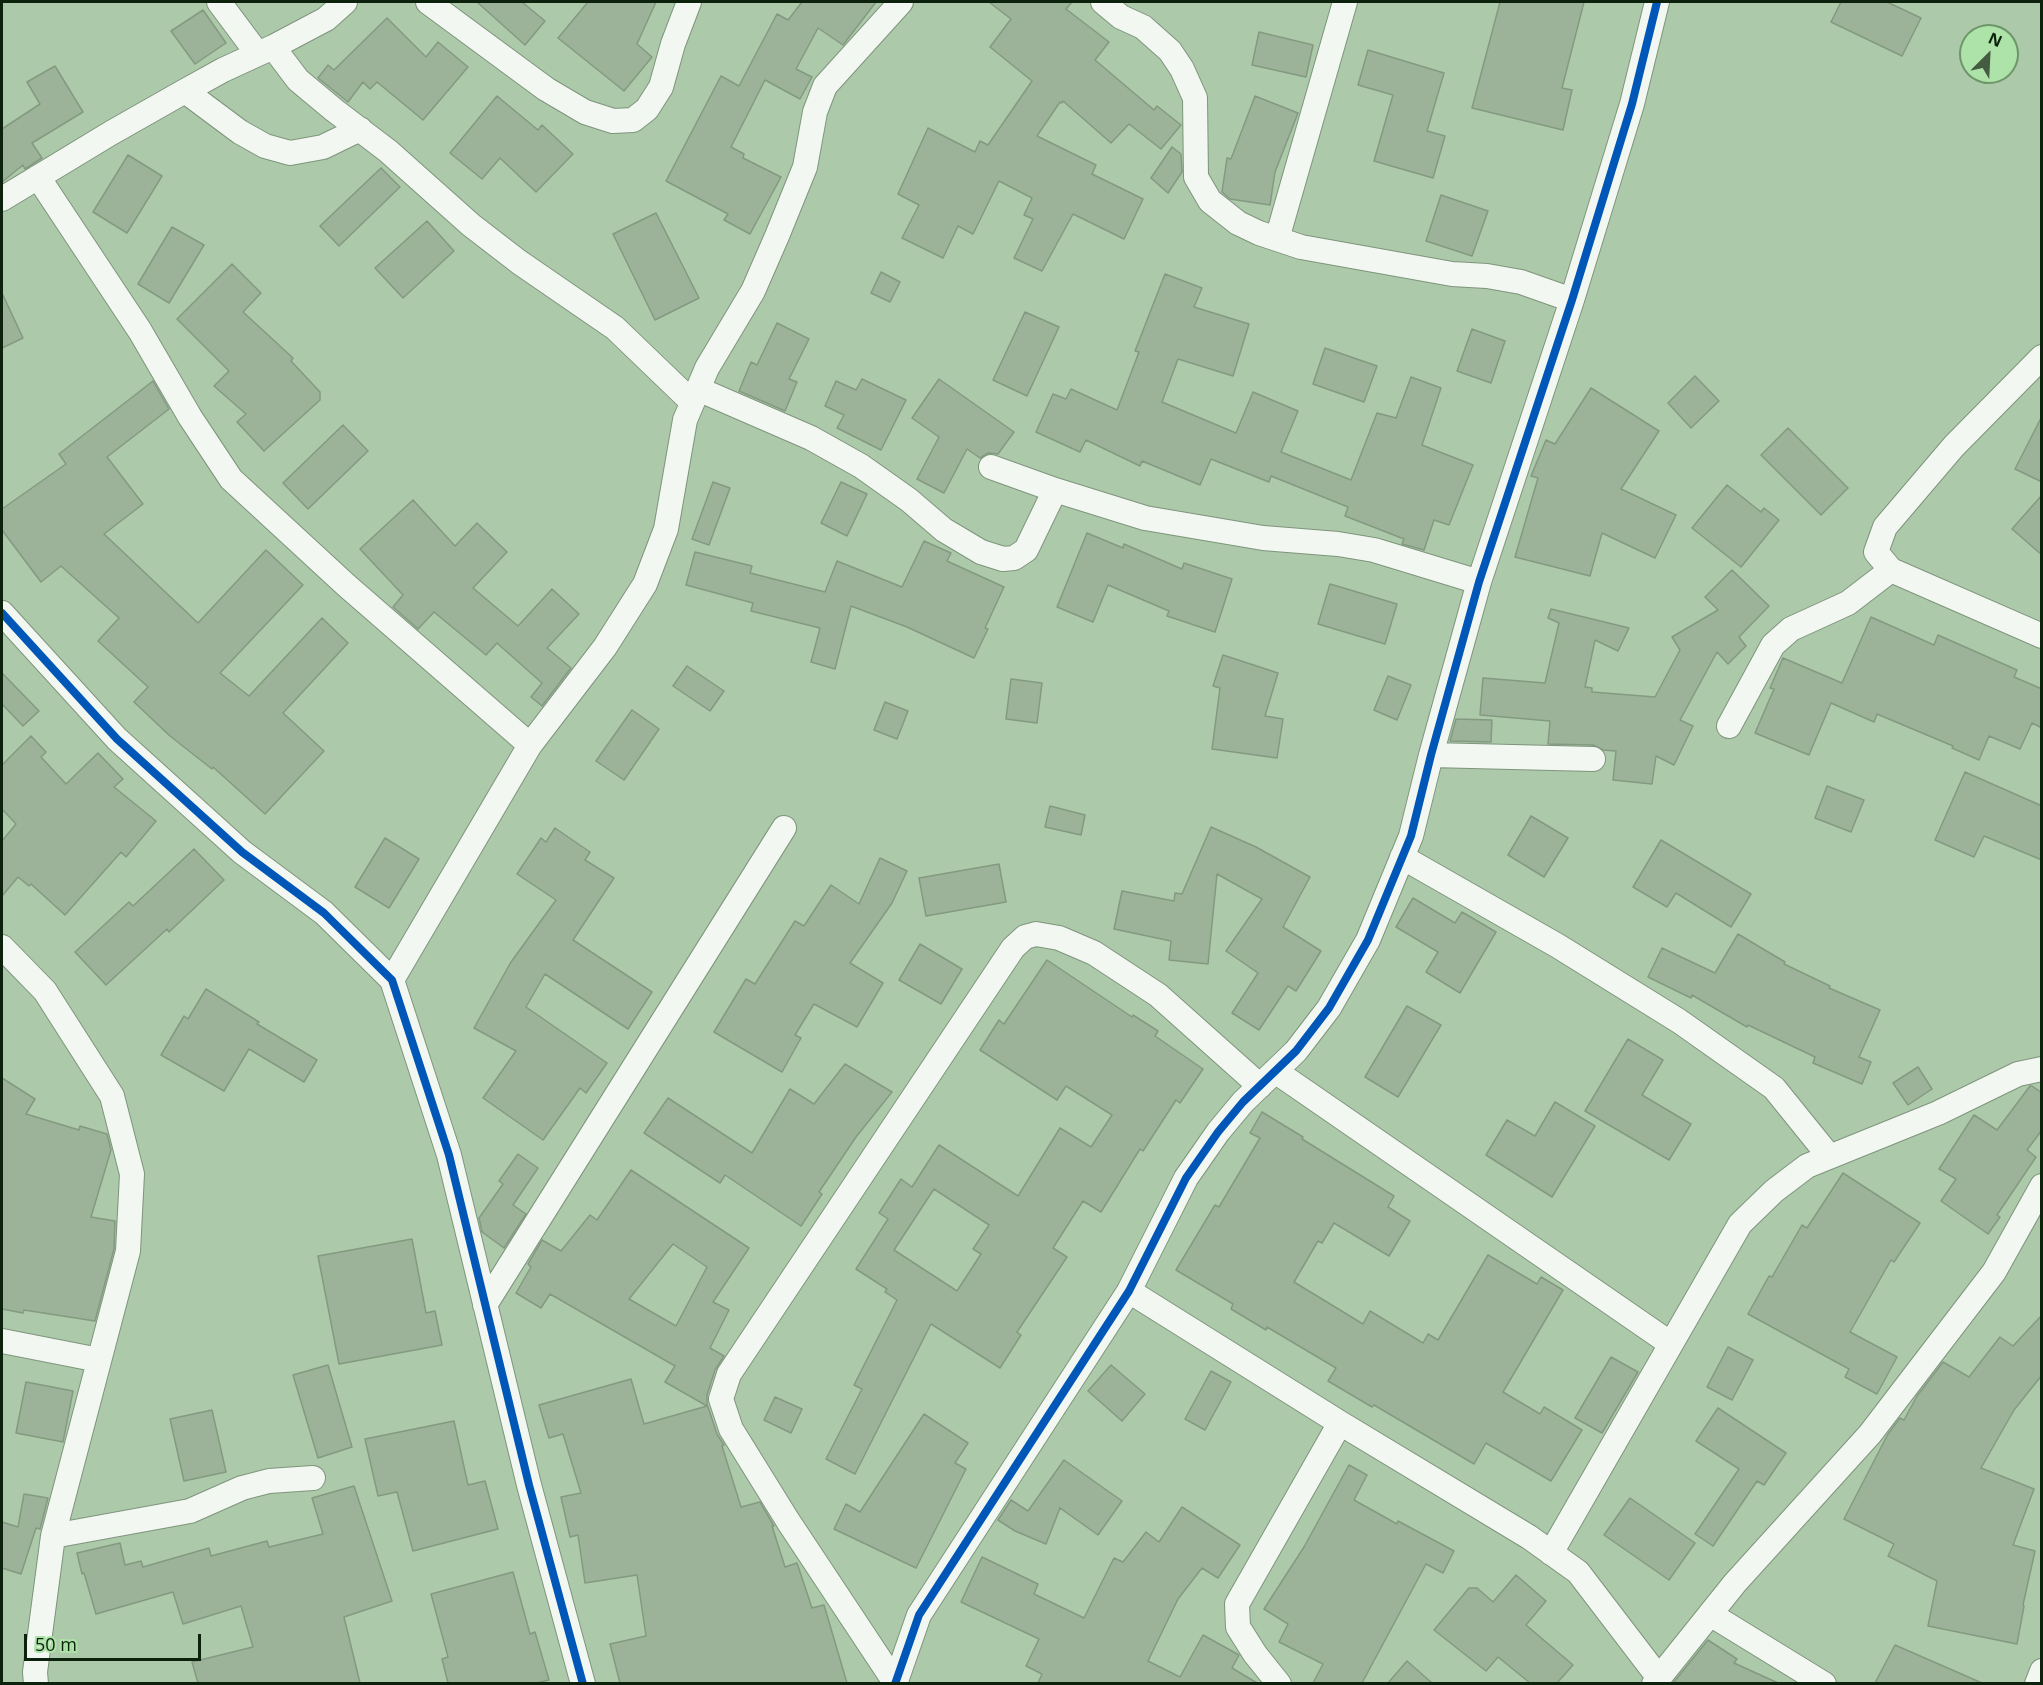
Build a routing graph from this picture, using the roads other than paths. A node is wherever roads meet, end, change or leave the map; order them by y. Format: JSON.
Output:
{"nodes":[{"id":1,"x":219,"y":2,"type":"edge"},
{"id":2,"x":345,"y":2,"type":"edge"},
{"id":3,"x":428,"y":2,"type":"edge"},
{"id":4,"x":689,"y":2,"type":"edge"},
{"id":5,"x":901,"y":2,"type":"edge"},
{"id":6,"x":1103,"y":2,"type":"edge"},
{"id":7,"x":1345,"y":2,"type":"edge"},
{"id":8,"x":1657,"y":2,"type":"edge"},
{"id":9,"x":265,"y":50,"type":"junction"},
{"id":10,"x":185,"y":91,"type":"junction"},
{"id":11,"x":360,"y":129,"type":"junction"},
{"id":12,"x":38,"y":177,"type":"junction"},
{"id":13,"x":2,"y":200,"type":"edge"},
{"id":14,"x":1277,"y":239,"type":"junction"},
{"id":15,"x":1572,"y":300,"type":"junction"},
{"id":16,"x":2042,"y":357,"type":"edge"},
{"id":17,"x":695,"y":396,"type":"junction"},
{"id":18,"x":991,"y":467,"type":"dead end"},
{"id":19,"x":1055,"y":490,"type":"junction"},
{"id":20,"x":1891,"y":570,"type":"junction"},
{"id":21,"x":1479,"y":582,"type":"junction"},
{"id":22,"x":2,"y":613,"type":"edge"},
{"id":23,"x":2042,"y":636,"type":"edge"},
{"id":24,"x":1729,"y":726,"type":"dead end"},
{"id":25,"x":530,"y":745,"type":"junction"},
{"id":26,"x":1431,"y":755,"type":"junction"},
{"id":27,"x":1593,"y":759,"type":"dead end"},
{"id":28,"x":784,"y":828,"type":"dead end"},
{"id":29,"x":1402,"y":857,"type":"junction"},
{"id":30,"x":2,"y":946,"type":"edge"},
{"id":31,"x":392,"y":980,"type":"junction"},
{"id":32,"x":2042,"y":1069,"type":"edge"},
{"id":33,"x":1268,"y":1079,"type":"junction"},
{"id":34,"x":1829,"y":1156,"type":"junction"},
{"id":35,"x":2042,"y":1186,"type":"edge"},
{"id":36,"x":1129,"y":1291,"type":"junction"},
{"id":37,"x":485,"y":1305,"type":"junction"},
{"id":38,"x":2,"y":1341,"type":"edge"},
{"id":39,"x":1671,"y":1344,"type":"junction"},
{"id":40,"x":99,"y":1360,"type":"junction"},
{"id":41,"x":1340,"y":1423,"type":"junction"},
{"id":42,"x":312,"y":1478,"type":"dead end"},
{"id":43,"x":54,"y":1536,"type":"junction"},
{"id":44,"x":1551,"y":1553,"type":"junction"},
{"id":45,"x":1710,"y":1614,"type":"junction"},
{"id":46,"x":2042,"y":1671,"type":"edge"},
{"id":47,"x":1657,"y":1681,"type":"edge"},
{"id":48,"x":895,"y":1682,"type":"edge"},
{"id":49,"x":36,"y":1683,"type":"edge"},
{"id":50,"x":583,"y":1683,"type":"edge"},
{"id":51,"x":1279,"y":1683,"type":"edge"},
{"id":52,"x":1824,"y":1683,"type":"edge"},
{"id":53,"x":2037,"y":1683,"type":"edge"}],
"edges":[{"from":1,"to":9,"type":"street"},
{"from":2,"to":9,"type":"street"},
{"from":3,"to":4,"type":"street"},
{"from":5,"to":17,"type":"street"},
{"from":6,"to":14,"type":"street"},
{"from":7,"to":14,"type":"street"},
{"from":8,"to":15,"type":"street"},
{"from":9,"to":10,"type":"street"},
{"from":9,"to":11,"type":"street"},
{"from":10,"to":11,"type":"street"},
{"from":10,"to":12,"type":"street"},
{"from":11,"to":17,"type":"street"},
{"from":12,"to":13,"type":"street"},
{"from":12,"to":25,"type":"street"},
{"from":14,"to":15,"type":"street"},
{"from":15,"to":21,"type":"street"},
{"from":16,"to":20,"type":"street"},
{"from":17,"to":19,"type":"street"},
{"from":17,"to":25,"type":"street"},
{"from":18,"to":19,"type":"street"},
{"from":19,"to":21,"type":"street"},
{"from":20,"to":23,"type":"street"},
{"from":20,"to":24,"type":"street"},
{"from":21,"to":26,"type":"street"},
{"from":22,"to":31,"type":"street"},
{"from":25,"to":31,"type":"street"},
{"from":26,"to":27,"type":"street"},
{"from":26,"to":29,"type":"street"},
{"from":28,"to":37,"type":"street"},
{"from":29,"to":33,"type":"street"},
{"from":29,"to":34,"type":"street"},
{"from":30,"to":40,"type":"street"},
{"from":31,"to":37,"type":"street"},
{"from":32,"to":34,"type":"street"},
{"from":33,"to":36,"type":"street"},
{"from":33,"to":39,"type":"street"},
{"from":33,"to":48,"type":"street"},
{"from":34,"to":39,"type":"street"},
{"from":35,"to":45,"type":"street"},
{"from":36,"to":41,"type":"street"},
{"from":36,"to":48,"type":"street"},
{"from":37,"to":50,"type":"street"},
{"from":38,"to":40,"type":"street"},
{"from":39,"to":44,"type":"street"},
{"from":40,"to":43,"type":"street"},
{"from":41,"to":44,"type":"street"},
{"from":41,"to":51,"type":"street"},
{"from":42,"to":43,"type":"street"},
{"from":43,"to":49,"type":"street"},
{"from":44,"to":47,"type":"street"},
{"from":45,"to":47,"type":"street"},
{"from":45,"to":52,"type":"street"},
{"from":46,"to":53,"type":"street"}]}
